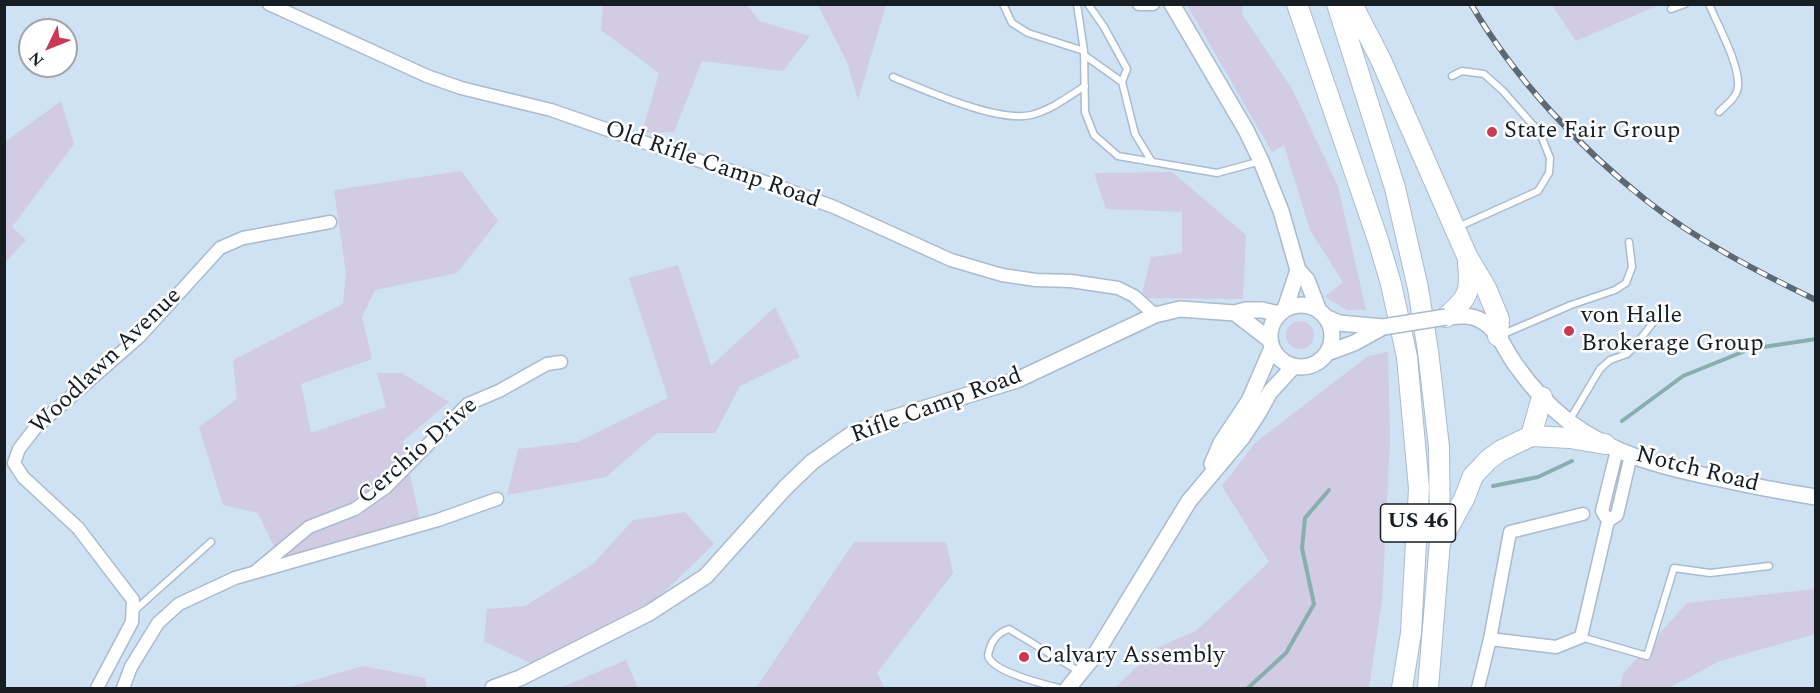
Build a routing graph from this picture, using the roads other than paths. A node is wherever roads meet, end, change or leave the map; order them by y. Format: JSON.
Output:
{"nodes":[{"id":1,"x":269,"y":4,"type":"edge"},
{"id":2,"x":1004,"y":4,"type":"edge"},
{"id":3,"x":1077,"y":4,"type":"edge"},
{"id":4,"x":1089,"y":4,"type":"edge"},
{"id":5,"x":1139,"y":4,"type":"edge"},
{"id":6,"x":1153,"y":4,"type":"edge"},
{"id":7,"x":1172,"y":4,"type":"edge"},
{"id":8,"x":1298,"y":4,"type":"edge"},
{"id":9,"x":1336,"y":4,"type":"edge"},
{"id":10,"x":1352,"y":4,"type":"edge"},
{"id":11,"x":1685,"y":4,"type":"edge"},
{"id":12,"x":1709,"y":4,"type":"edge"},
{"id":13,"x":1671,"y":9,"type":"dead end"},
{"id":14,"x":1084,"y":53,"type":"junction"},
{"id":15,"x":1452,"y":76,"type":"dead end"},
{"id":16,"x":893,"y":77,"type":"dead end"},
{"id":17,"x":1122,"y":82,"type":"junction"},
{"id":18,"x":1085,"y":86,"type":"junction"},
{"id":19,"x":1719,"y":112,"type":"dead end"},
{"id":20,"x":1261,"y":161,"type":"junction"},
{"id":21,"x":1152,"y":162,"type":"junction"},
{"id":22,"x":330,"y":222,"type":"dead end"},
{"id":23,"x":1455,"y":228,"type":"junction"},
{"id":24,"x":1629,"y":242,"type":"dead end"},
{"id":25,"x":1467,"y":256,"type":"junction"},
{"id":26,"x":1298,"y":270,"type":"junction"},
{"id":27,"x":1282,"y":311,"type":"junction"},
{"id":28,"x":1235,"y":313,"type":"junction"},
{"id":29,"x":1322,"y":314,"type":"junction"},
{"id":30,"x":1660,"y":314,"type":"dead end"},
{"id":31,"x":1155,"y":315,"type":"junction"},
{"id":32,"x":1446,"y":317,"type":"junction"},
{"id":33,"x":1383,"y":327,"type":"junction"},
{"id":34,"x":1498,"y":336,"type":"junction"},
{"id":35,"x":1271,"y":344,"type":"junction"},
{"id":36,"x":1326,"y":353,"type":"junction"},
{"id":37,"x":561,"y":362,"type":"dead end"},
{"id":38,"x":1294,"y":366,"type":"junction"},
{"id":39,"x":1542,"y":397,"type":"junction"},
{"id":40,"x":1569,"y":421,"type":"junction"},
{"id":41,"x":1531,"y":436,"type":"junction"},
{"id":42,"x":1618,"y":450,"type":"junction"},
{"id":43,"x":1204,"y":480,"type":"junction"},
{"id":44,"x":1815,"y":496,"type":"edge"},
{"id":45,"x":497,"y":499,"type":"dead end"},
{"id":46,"x":1583,"y":514,"type":"dead end"},
{"id":47,"x":1440,"y":541,"type":"junction"},
{"id":48,"x":211,"y":542,"type":"dead end"},
{"id":49,"x":1769,"y":566,"type":"dead end"},
{"id":50,"x":253,"y":573,"type":"junction"},
{"id":51,"x":132,"y":612,"type":"junction"},
{"id":52,"x":1581,"y":637,"type":"junction"},
{"id":53,"x":1490,"y":639,"type":"junction"},
{"id":54,"x":112,"y":660,"type":"junction"},
{"id":55,"x":131,"y":667,"type":"junction"},
{"id":56,"x":1081,"y":672,"type":"junction"},
{"id":57,"x":97,"y":688,"type":"edge"},
{"id":58,"x":123,"y":688,"type":"edge"},
{"id":59,"x":494,"y":688,"type":"edge"},
{"id":60,"x":1059,"y":688,"type":"edge"},
{"id":61,"x":1068,"y":688,"type":"edge"},
{"id":62,"x":1402,"y":688,"type":"edge"},
{"id":63,"x":1428,"y":688,"type":"edge"},
{"id":64,"x":1478,"y":688,"type":"edge"}],
"edges":[{"from":1,"to":31,"type":"street","name":"Old Rifle Camp Road"},
{"from":2,"to":14,"type":"lane"},
{"from":3,"to":14,"type":"lane"},
{"from":4,"to":17,"type":"lane"},
{"from":5,"to":6,"type":"street"},
{"from":7,"to":20,"type":"street"},
{"from":8,"to":62,"type":"highway","number":"US 46"},
{"from":9,"to":47,"type":"highway","number":"US 46"},
{"from":10,"to":23,"type":"highway"},
{"from":11,"to":13,"type":"lane"},
{"from":12,"to":19,"type":"lane"},
{"from":14,"to":17,"type":"lane"},
{"from":14,"to":18,"type":"lane"},
{"from":15,"to":23,"type":"lane"},
{"from":16,"to":18,"type":"lane"},
{"from":17,"to":21,"type":"lane"},
{"from":18,"to":21,"type":"lane"},
{"from":20,"to":21,"type":"lane"},
{"from":20,"to":26,"type":"street"},
{"from":22,"to":51,"type":"street","name":"Woodlawn Avenue"},
{"from":23,"to":25,"type":"highway"},
{"from":24,"to":34,"type":"lane"},
{"from":25,"to":32,"type":"highway"},
{"from":25,"to":34,"type":"highway"},
{"from":26,"to":27,"type":"street"},
{"from":26,"to":29,"type":"street"},
{"from":27,"to":28,"type":"street","name":"Rifle Camp Road"},
{"from":27,"to":29,"type":"street"},
{"from":27,"to":35,"type":"street"},
{"from":28,"to":31,"type":"street","name":"Rifle Camp Road"},
{"from":28,"to":35,"type":"street"},
{"from":29,"to":33,"type":"street","name":"Notch Road"},
{"from":29,"to":36,"type":"street"},
{"from":30,"to":40,"type":"lane"},
{"from":31,"to":59,"type":"street","name":"Rifle Camp Road"},
{"from":32,"to":33,"type":"street","name":"Notch Road","bridge":true},
{"from":32,"to":34,"type":"street","name":"Notch Road"},
{"from":33,"to":36,"type":"street","name":"Notch Road"},
{"from":34,"to":39,"type":"street","name":"Notch Road"},
{"from":35,"to":38,"type":"street"},
{"from":35,"to":43,"type":"street"},
{"from":36,"to":38,"type":"street"},
{"from":37,"to":50,"type":"street","name":"Cerchio Drive"},
{"from":38,"to":43,"type":"street"},
{"from":39,"to":40,"type":"street","name":"Notch Road"},
{"from":39,"to":41,"type":"highway"},
{"from":40,"to":42,"type":"street","name":"Notch Road"},
{"from":41,"to":42,"type":"highway"},
{"from":41,"to":47,"type":"highway"},
{"from":42,"to":44,"type":"street","name":"Notch Road"},
{"from":42,"to":52,"type":"street"},
{"from":43,"to":56,"type":"street"},
{"from":45,"to":50,"type":"street","name":"Cerchio Drive"},
{"from":46,"to":53,"type":"street"},
{"from":47,"to":63,"type":"highway","number":"US 46"},
{"from":48,"to":51,"type":"lane"},
{"from":49,"to":52,"type":"lane"},
{"from":50,"to":55,"type":"street","name":"Cerchio Drive"},
{"from":51,"to":54,"type":"street"},
{"from":52,"to":53,"type":"street"},
{"from":53,"to":64,"type":"street"},
{"from":54,"to":55,"type":"street"},
{"from":54,"to":57,"type":"street"},
{"from":55,"to":58,"type":"street","name":"Cerchio Drive"},
{"from":56,"to":60,"type":"lane"},
{"from":56,"to":61,"type":"street"}]}
